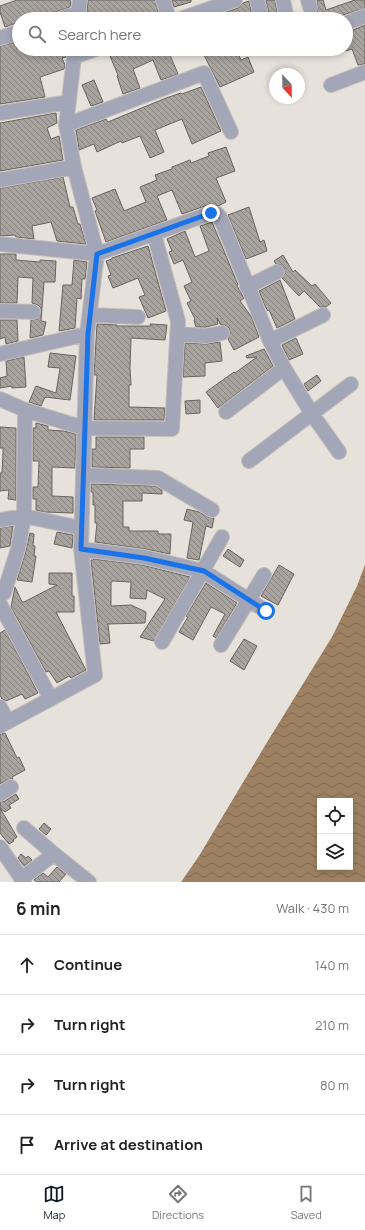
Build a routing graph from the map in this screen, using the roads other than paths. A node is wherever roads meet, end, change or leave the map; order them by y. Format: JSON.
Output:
{"nodes":[{"id":1,"x":163,"y":0,"type":"edge"},
{"id":2,"x":235,"y":0,"type":"edge"},
{"id":3,"x":257,"y":0,"type":"edge"},
{"id":4,"x":283,"y":0,"type":"edge"},
{"id":5,"x":213,"y":3,"type":"edge"},
{"id":6,"x":167,"y":12,"type":"edge"},
{"id":7,"x":194,"y":12,"type":"edge"},
{"id":8,"x":260,"y":12,"type":"edge"},
{"id":9,"x":286,"y":12,"type":"edge"},
{"id":10,"x":365,"y":16,"type":"edge"},
{"id":11,"x":353,"y":20,"type":"edge"},
{"id":12,"x":12,"y":34,"type":"edge"},
{"id":13,"x":0,"y":38,"type":"edge"},
{"id":14,"x":74,"y":56,"type":"edge"},
{"id":15,"x":365,"y":72,"type":"edge"},
{"id":16,"x":331,"y":85,"type":"dead end"},
{"id":17,"x":68,"y":102,"type":"junction"},
{"id":18,"x":0,"y":113,"type":"edge"},
{"id":19,"x":66,"y":125,"type":"junction"},
{"id":20,"x":231,"y":132,"type":"dead end"},
{"id":21,"x":74,"y":167,"type":"junction"},
{"id":22,"x":0,"y":180,"type":"edge"},
{"id":23,"x":154,"y":234,"type":"junction"},
{"id":24,"x":0,"y":244,"type":"edge"},
{"id":25,"x":97,"y":254,"type":"junction"},
{"id":26,"x":277,"y":272,"type":"dead end"},
{"id":27,"x":247,"y":287,"type":"junction"},
{"id":28,"x":0,"y":311,"type":"edge"},
{"id":29,"x":33,"y":312,"type":"dead end"},
{"id":30,"x":323,"y":315,"type":"dead end"},
{"id":31,"x":90,"y":316,"type":"junction"},
{"id":32,"x":138,"y":317,"type":"dead end"},
{"id":33,"x":88,"y":334,"type":"junction"},
{"id":34,"x":177,"y":334,"type":"junction"},
{"id":35,"x":222,"y":334,"type":"dead end"},
{"id":36,"x":270,"y":341,"type":"junction"},
{"id":37,"x":0,"y":354,"type":"edge"},
{"id":38,"x":284,"y":368,"type":"junction"},
{"id":39,"x":351,"y":384,"type":"dead end"},
{"id":40,"x":0,"y":400,"type":"edge"},
{"id":41,"x":25,"y":410,"type":"junction"},
{"id":42,"x":226,"y":412,"type":"dead end"},
{"id":43,"x":312,"y":414,"type":"junction"},
{"id":44,"x":84,"y":428,"type":"junction"},
{"id":45,"x":339,"y":452,"type":"dead end"},
{"id":46,"x":250,"y":461,"type":"dead end"},
{"id":47,"x":83,"y":475,"type":"junction"},
{"id":48,"x":212,"y":510,"type":"dead end"},
{"id":49,"x":24,"y":516,"type":"junction"},
{"id":50,"x":0,"y":520,"type":"edge"},
{"id":51,"x":81,"y":528,"type":"junction"},
{"id":52,"x":222,"y":537,"type":"dead end"},
{"id":53,"x":81,"y":549,"type":"junction"},
{"id":54,"x":204,"y":571,"type":"junction"},
{"id":55,"x":264,"y":575,"type":"dead end"},
{"id":56,"x":0,"y":596,"type":"edge"},
{"id":57,"x":249,"y":600,"type":"junction"},
{"id":58,"x":0,"y":604,"type":"edge"},
{"id":59,"x":266,"y":611,"type":"dead end"},
{"id":60,"x":162,"y":642,"type":"dead end"},
{"id":61,"x":221,"y":645,"type":"dead end"},
{"id":62,"x":51,"y":698,"type":"junction"},
{"id":63,"x":0,"y":707,"type":"edge"},
{"id":64,"x":4,"y":724,"type":"edge"},
{"id":65,"x":24,"y":828,"type":"dead end"},
{"id":66,"x":0,"y":847,"type":"edge"},
{"id":67,"x":54,"y":854,"type":"junction"},
{"id":68,"x":23,"y":880,"type":"edge"},
{"id":69,"x":89,"y":882,"type":"edge"}],
"edges":[{"from":1,"to":6,"type":"street"},
{"from":2,"to":5,"type":"street"},
{"from":3,"to":8,"type":"street"},
{"from":4,"to":9,"type":"street"},
{"from":5,"to":7,"type":"street"},
{"from":10,"to":11,"type":"street"},
{"from":12,"to":13,"type":"street"},
{"from":14,"to":17,"type":"street"},
{"from":15,"to":16,"type":"street"},
{"from":17,"to":18,"type":"street"},
{"from":17,"to":19,"type":"street"},
{"from":19,"to":20,"type":"street"},
{"from":19,"to":21,"type":"street"},
{"from":21,"to":22,"type":"street"},
{"from":21,"to":25,"type":"street"},
{"from":23,"to":25,"type":"street"},
{"from":23,"to":27,"type":"street"},
{"from":23,"to":34,"type":"street"},
{"from":24,"to":25,"type":"street"},
{"from":25,"to":31,"type":"street"},
{"from":26,"to":27,"type":"street"},
{"from":27,"to":36,"type":"street"},
{"from":28,"to":29,"type":"street"},
{"from":30,"to":36,"type":"street"},
{"from":31,"to":32,"type":"street"},
{"from":31,"to":33,"type":"street"},
{"from":33,"to":37,"type":"street"},
{"from":33,"to":44,"type":"street"},
{"from":34,"to":35,"type":"street"},
{"from":34,"to":44,"type":"street"},
{"from":36,"to":38,"type":"street"},
{"from":38,"to":42,"type":"street"},
{"from":38,"to":43,"type":"street"},
{"from":39,"to":43,"type":"street"},
{"from":40,"to":41,"type":"street"},
{"from":41,"to":44,"type":"street"},
{"from":41,"to":49,"type":"street"},
{"from":43,"to":45,"type":"street"},
{"from":43,"to":46,"type":"street"},
{"from":44,"to":47,"type":"street"},
{"from":47,"to":48,"type":"street"},
{"from":47,"to":51,"type":"street"},
{"from":49,"to":50,"type":"street"},
{"from":49,"to":51,"type":"street"},
{"from":49,"to":56,"type":"street"},
{"from":51,"to":53,"type":"street"},
{"from":52,"to":54,"type":"street"},
{"from":53,"to":54,"type":"street"},
{"from":53,"to":62,"type":"street"},
{"from":54,"to":57,"type":"street"},
{"from":54,"to":60,"type":"street"},
{"from":55,"to":57,"type":"street"},
{"from":57,"to":59,"type":"street"},
{"from":57,"to":61,"type":"street"},
{"from":58,"to":62,"type":"street"},
{"from":62,"to":64,"type":"street"},
{"from":63,"to":64,"type":"street"},
{"from":65,"to":67,"type":"street"},
{"from":66,"to":68,"type":"street"},
{"from":67,"to":68,"type":"street"},
{"from":67,"to":69,"type":"street"}]}
